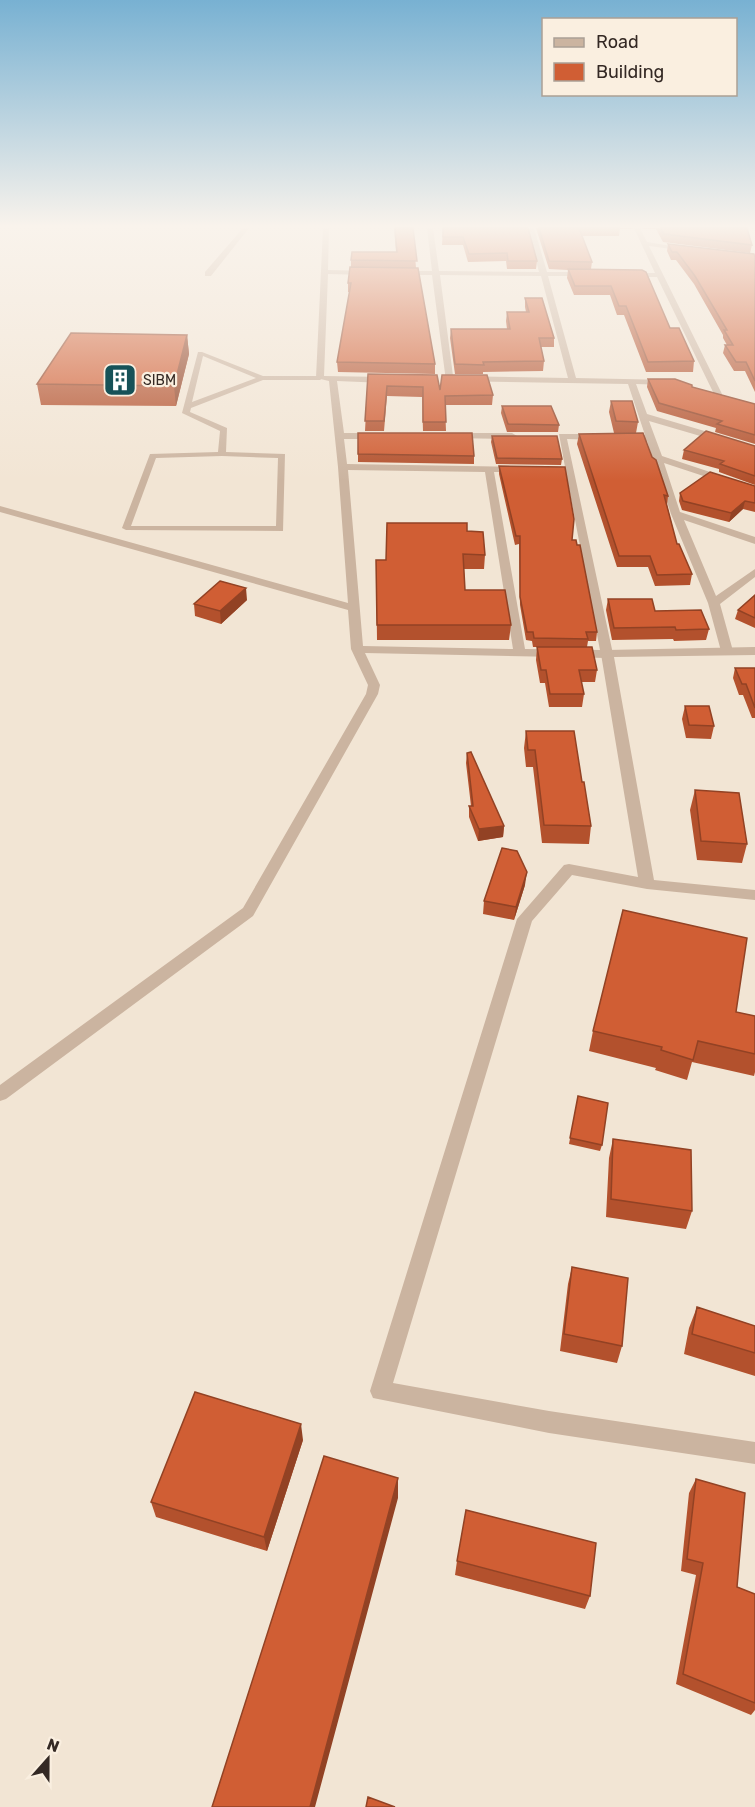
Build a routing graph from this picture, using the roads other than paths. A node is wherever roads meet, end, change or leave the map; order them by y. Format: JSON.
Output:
{"nodes":[{"id":1,"x":322,"y":312,"type":"edge"},
{"id":2,"x":441,"y":312,"type":"edge"},
{"id":3,"x":554,"y":312,"type":"edge"},
{"id":4,"x":680,"y":312,"type":"edge"},
{"id":5,"x":262,"y":378,"type":"junction"},
{"id":6,"x":320,"y":378,"type":"junction"},
{"id":7,"x":438,"y":379,"type":"edge"},
{"id":8,"x":449,"y":379,"type":"junction"},
{"id":9,"x":333,"y":380,"type":"junction"},
{"id":10,"x":391,"y":380,"type":"edge"},
{"id":11,"x":573,"y":381,"type":"junction"},
{"id":12,"x":631,"y":381,"type":"junction"},
{"id":13,"x":675,"y":382,"type":"edge"},
{"id":14,"x":708,"y":391,"type":"edge"},
{"id":15,"x":189,"y":406,"type":"junction"},
{"id":16,"x":643,"y":416,"type":"junction"},
{"id":17,"x":338,"y":436,"type":"junction"},
{"id":18,"x":385,"y":436,"type":"edge"},
{"id":19,"x":444,"y":436,"type":"edge"},
{"id":20,"x":527,"y":436,"type":"edge"},
{"id":21,"x":550,"y":436,"type":"edge"},
{"id":22,"x":562,"y":436,"type":"junction"},
{"id":23,"x":607,"y":437,"type":"edge"},
{"id":24,"x":618,"y":438,"type":"edge"},
{"id":25,"x":651,"y":438,"type":"junction"},
{"id":26,"x":755,"y":449,"type":"edge"},
{"id":27,"x":222,"y":454,"type":"junction"},
{"id":28,"x":659,"y":458,"type":"junction"},
{"id":29,"x":343,"y":467,"type":"junction"},
{"id":30,"x":489,"y":469,"type":"junction"},
{"id":31,"x":524,"y":469,"type":"edge"},
{"id":32,"x":547,"y":470,"type":"edge"},
{"id":33,"x":570,"y":470,"type":"junction"},
{"id":34,"x":755,"y":490,"type":"edge"},
{"id":35,"x":0,"y":509,"type":"edge"},
{"id":36,"x":676,"y":514,"type":"junction"},
{"id":37,"x":755,"y":540,"type":"edge"},
{"id":38,"x":755,"y":572,"type":"edge"},
{"id":39,"x":714,"y":603,"type":"junction"},
{"id":40,"x":353,"y":608,"type":"junction"},
{"id":41,"x":357,"y":649,"type":"junction"},
{"id":42,"x":727,"y":651,"type":"junction"},
{"id":43,"x":755,"y":651,"type":"edge"},
{"id":44,"x":520,"y":654,"type":"junction"},
{"id":45,"x":607,"y":654,"type":"junction"},
{"id":46,"x":647,"y":884,"type":"junction"},
{"id":47,"x":755,"y":895,"type":"edge"},
{"id":48,"x":0,"y":1094,"type":"edge"},
{"id":49,"x":755,"y":1453,"type":"edge"}],
"edges":[{"from":1,"to":6,"type":"street"},
{"from":2,"to":8,"type":"street"},
{"from":3,"to":11,"type":"street"},
{"from":4,"to":14,"type":"street"},
{"from":5,"to":6,"type":"lane"},
{"from":5,"to":15,"type":"lane"},
{"from":5,"to":15,"type":"lane"},
{"from":6,"to":9,"type":"street"},
{"from":7,"to":8,"type":"street"},
{"from":8,"to":11,"type":"street"},
{"from":9,"to":10,"type":"street"},
{"from":9,"to":17,"type":"street"},
{"from":11,"to":12,"type":"street"},
{"from":12,"to":13,"type":"street"},
{"from":12,"to":16,"type":"street"},
{"from":15,"to":27,"type":"lane"},
{"from":16,"to":25,"type":"street"},
{"from":16,"to":26,"type":"street"},
{"from":17,"to":18,"type":"street"},
{"from":17,"to":29,"type":"street"},
{"from":19,"to":20,"type":"street"},
{"from":21,"to":22,"type":"street"},
{"from":22,"to":23,"type":"street"},
{"from":22,"to":33,"type":"street"},
{"from":24,"to":25,"type":"street"},
{"from":25,"to":28,"type":"street"},
{"from":27,"to":27,"type":"lane"},
{"from":28,"to":34,"type":"street"},
{"from":28,"to":36,"type":"street"},
{"from":29,"to":30,"type":"street"},
{"from":29,"to":40,"type":"street"},
{"from":30,"to":31,"type":"street"},
{"from":30,"to":44,"type":"street"},
{"from":32,"to":33,"type":"street"},
{"from":33,"to":45,"type":"street"},
{"from":35,"to":40,"type":"street"},
{"from":36,"to":37,"type":"street"},
{"from":36,"to":39,"type":"street"},
{"from":38,"to":39,"type":"street"},
{"from":39,"to":42,"type":"street"},
{"from":40,"to":41,"type":"street"},
{"from":41,"to":44,"type":"street"},
{"from":41,"to":48,"type":"street"},
{"from":42,"to":43,"type":"street"},
{"from":42,"to":45,"type":"street"},
{"from":44,"to":45,"type":"street"},
{"from":45,"to":46,"type":"street"},
{"from":46,"to":47,"type":"street"},
{"from":46,"to":49,"type":"street"}]}
